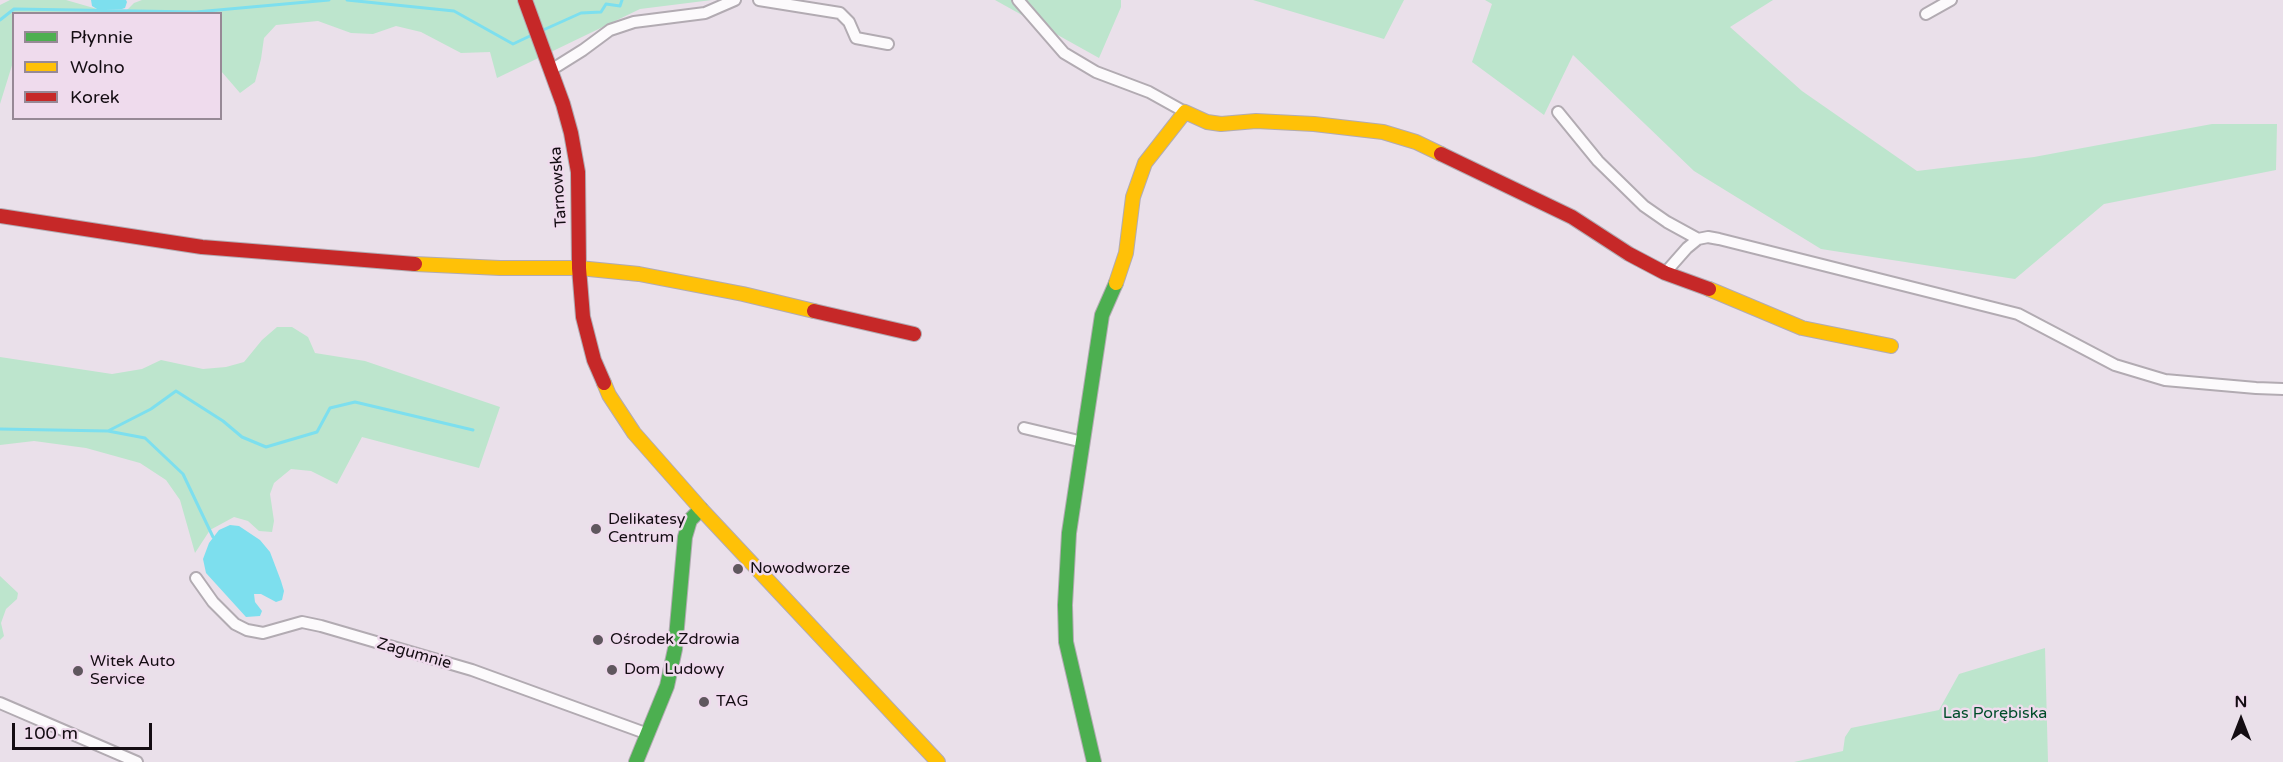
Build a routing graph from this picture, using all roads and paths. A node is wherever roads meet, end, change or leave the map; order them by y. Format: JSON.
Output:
{"nodes":[{"id":1,"x":525,"y":0,"type":"edge"},
{"id":2,"x":735,"y":0,"type":"edge"},
{"id":3,"x":759,"y":0,"type":"edge"},
{"id":4,"x":1018,"y":0,"type":"edge"},
{"id":5,"x":1951,"y":0,"type":"edge"},
{"id":6,"x":1926,"y":14,"type":"dead end"},
{"id":7,"x":888,"y":44,"type":"dead end"},
{"id":8,"x":551,"y":70,"type":"junction"},
{"id":9,"x":1185,"y":112,"type":"junction"},
{"id":10,"x":1558,"y":112,"type":"dead end"},
{"id":11,"x":0,"y":216,"type":"edge"},
{"id":12,"x":1698,"y":239,"type":"junction"},
{"id":13,"x":579,"y":268,"type":"junction"},
{"id":14,"x":1665,"y":273,"type":"junction"},
{"id":15,"x":914,"y":334,"type":"dead end"},
{"id":16,"x":1891,"y":346,"type":"dead end"},
{"id":17,"x":2283,"y":389,"type":"edge"},
{"id":18,"x":1024,"y":428,"type":"dead end"},
{"id":19,"x":1083,"y":442,"type":"junction"},
{"id":20,"x":701,"y":509,"type":"junction"},
{"id":21,"x":196,"y":578,"type":"dead end"},
{"id":22,"x":0,"y":703,"type":"edge"},
{"id":23,"x":648,"y":734,"type":"junction"},
{"id":24,"x":137,"y":762,"type":"edge"},
{"id":25,"x":636,"y":762,"type":"edge"},
{"id":26,"x":939,"y":762,"type":"edge"},
{"id":27,"x":1094,"y":762,"type":"edge"}],
"edges":[{"from":1,"to":8,"type":"street","name":"Tarnowska"},
{"from":2,"to":8,"type":"street"},
{"from":3,"to":7,"type":"street"},
{"from":4,"to":9,"type":"street"},
{"from":5,"to":6,"type":"street"},
{"from":8,"to":13,"type":"street","name":"Tarnowska"},
{"from":9,"to":14,"type":"street"},
{"from":9,"to":19,"type":"street"},
{"from":10,"to":12,"type":"street"},
{"from":11,"to":13,"type":"street"},
{"from":12,"to":14,"type":"street"},
{"from":12,"to":17,"type":"street"},
{"from":13,"to":15,"type":"street"},
{"from":13,"to":20,"type":"street","name":"Tarnowska"},
{"from":14,"to":16,"type":"street"},
{"from":18,"to":19,"type":"street"},
{"from":19,"to":27,"type":"street"},
{"from":20,"to":23,"type":"street"},
{"from":20,"to":26,"type":"street","name":"Tarnowska"},
{"from":21,"to":23,"type":"street","name":"Zagumnie"},
{"from":22,"to":24,"type":"street"},
{"from":23,"to":25,"type":"street"}]}
